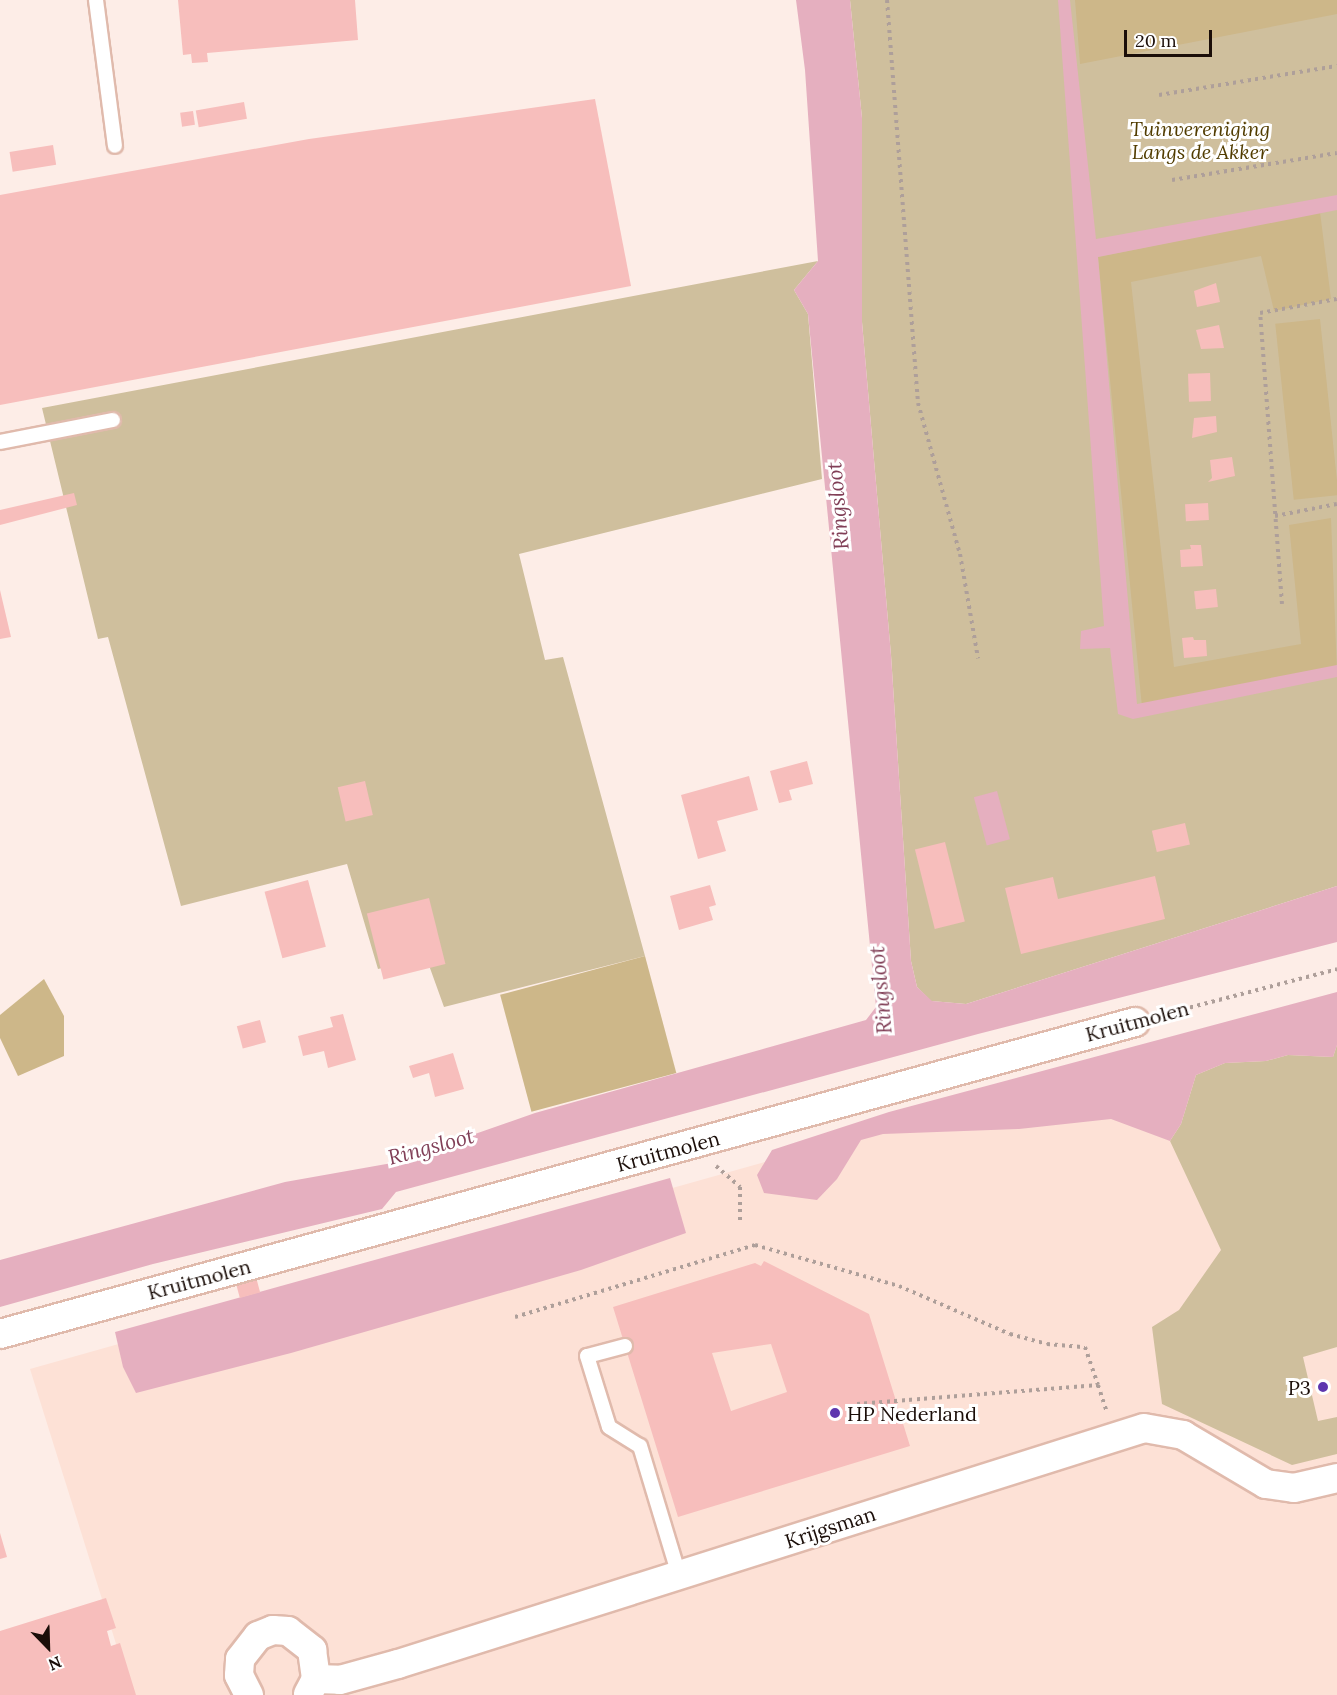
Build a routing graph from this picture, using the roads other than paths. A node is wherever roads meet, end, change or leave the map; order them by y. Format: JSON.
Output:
{"nodes":[{"id":1,"x":96,"y":0,"type":"edge"},
{"id":2,"x":116,"y":146,"type":"dead end"},
{"id":3,"x":113,"y":420,"type":"dead end"},
{"id":4,"x":0,"y":442,"type":"edge"},
{"id":5,"x":1135,"y":1022,"type":"road end"},
{"id":6,"x":0,"y":1334,"type":"edge"},
{"id":7,"x":625,"y":1346,"type":"dead end"},
{"id":8,"x":1337,"y":1478,"type":"edge"},
{"id":9,"x":680,"y":1575,"type":"junction"},
{"id":10,"x":312,"y":1687,"type":"edge"},
{"id":11,"x":249,"y":1695,"type":"edge"}],
"edges":[{"from":1,"to":2,"type":"lane"},
{"from":3,"to":4,"type":"lane"},
{"from":5,"to":6,"type":"street","name":"Kruitmolen"},
{"from":7,"to":9,"type":"lane"},
{"from":8,"to":9,"type":"street","name":"Krijgsman"},
{"from":9,"to":10,"type":"street","name":"Krijgsman"},
{"from":10,"to":11,"type":"street","name":"Krijgsman"}]}
